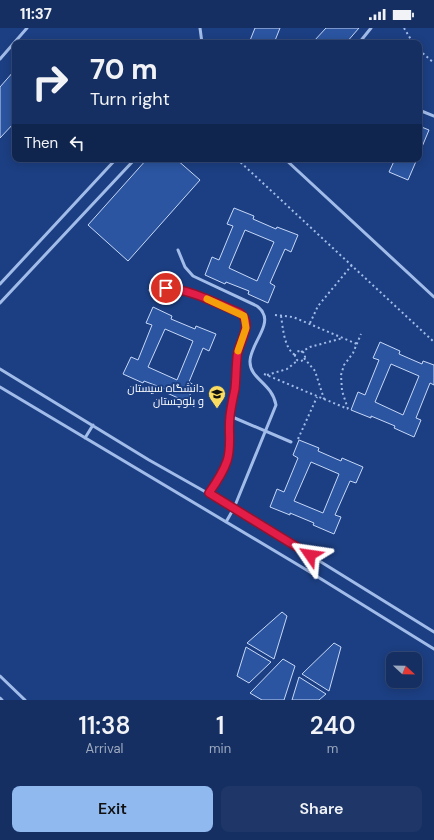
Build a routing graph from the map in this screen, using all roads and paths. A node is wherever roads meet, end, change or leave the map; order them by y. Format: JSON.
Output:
{"nodes":[{"id":1,"x":27,"y":28,"type":"edge"},
{"id":2,"x":200,"y":28,"type":"edge"},
{"id":3,"x":371,"y":28,"type":"edge"},
{"id":4,"x":404,"y":28,"type":"edge"},
{"id":5,"x":17,"y":40,"type":"edge"},
{"id":6,"x":202,"y":40,"type":"edge"},
{"id":7,"x":361,"y":40,"type":"edge"},
{"id":8,"x":411,"y":40,"type":"edge"},
{"id":9,"x":12,"y":45,"type":"edge"},
{"id":10,"x":422,"y":53,"type":"edge"},
{"id":11,"x":0,"y":59,"type":"edge"},
{"id":12,"x":434,"y":63,"type":"edge"},
{"id":13,"x":422,"y":111,"type":"edge"},
{"id":14,"x":434,"y":116,"type":"edge"},
{"id":15,"x":113,"y":162,"type":"edge"},
{"id":16,"x":131,"y":162,"type":"edge"},
{"id":17,"x":240,"y":162,"type":"edge"},
{"id":18,"x":288,"y":162,"type":"edge"},
{"id":19,"x":178,"y":250,"type":"dead end"},
{"id":20,"x":352,"y":265,"type":"junction"},
{"id":21,"x":0,"y":284,"type":"edge"},
{"id":22,"x":150,"y":290,"type":"dead end"},
{"id":23,"x":434,"y":297,"type":"edge"},
{"id":24,"x":0,"y":303,"type":"edge"},
{"id":25,"x":275,"y":315,"type":"dead end"},
{"id":26,"x":281,"y":316,"type":"junction"},
{"id":27,"x":310,"y":323,"type":"junction"},
{"id":28,"x":361,"y":334,"type":"dead end"},
{"id":29,"x":344,"y":338,"type":"junction"},
{"id":30,"x":434,"y":342,"type":"edge"},
{"id":31,"x":357,"y":344,"type":"junction"},
{"id":32,"x":301,"y":352,"type":"junction"},
{"id":33,"x":295,"y":355,"type":"junction"},
{"id":34,"x":304,"y":358,"type":"junction"},
{"id":35,"x":297,"y":361,"type":"junction"},
{"id":36,"x":0,"y":369,"type":"edge"},
{"id":37,"x":0,"y":387,"type":"edge"},
{"id":38,"x":317,"y":396,"type":"junction"},
{"id":39,"x":324,"y":399,"type":"junction"},
{"id":40,"x":230,"y":416,"type":"junction"},
{"id":41,"x":93,"y":425,"type":"junction"},
{"id":42,"x":266,"y":431,"type":"junction"},
{"id":43,"x":85,"y":438,"type":"junction"},
{"id":44,"x":298,"y":439,"type":"dead end"},
{"id":45,"x":291,"y":442,"type":"dead end"},
{"id":46,"x":209,"y":493,"type":"junction"},
{"id":47,"x":234,"y":508,"type":"junction"},
{"id":48,"x":226,"y":522,"type":"junction"},
{"id":49,"x":434,"y":632,"type":"edge"},
{"id":50,"x":434,"y":650,"type":"edge"},
{"id":51,"x":0,"y":676,"type":"edge"},
{"id":52,"x":26,"y":700,"type":"edge"}],
"edges":[{"from":1,"to":5,"type":"lane"},
{"from":2,"to":6,"type":"lane"},
{"from":3,"to":7,"type":"lane"},
{"from":4,"to":8,"type":"path"},
{"from":9,"to":11,"type":"lane"},
{"from":10,"to":12,"type":"path"},
{"from":13,"to":14,"type":"lane"},
{"from":15,"to":21,"type":"lane"},
{"from":16,"to":24,"type":"lane"},
{"from":17,"to":20,"type":"path"},
{"from":18,"to":23,"type":"lane"},
{"from":19,"to":42,"type":"lane"},
{"from":20,"to":27,"type":"path"},
{"from":20,"to":30,"type":"path"},
{"from":22,"to":40,"type":"lane"},
{"from":25,"to":26,"type":"path"},
{"from":26,"to":27,"type":"path"},
{"from":26,"to":33,"type":"path"},
{"from":27,"to":29,"type":"path"},
{"from":28,"to":31,"type":"path"},
{"from":29,"to":31,"type":"path"},
{"from":29,"to":32,"type":"path"},
{"from":31,"to":39,"type":"path"},
{"from":32,"to":33,"type":"path"},
{"from":32,"to":34,"type":"path"},
{"from":33,"to":35,"type":"path"},
{"from":34,"to":35,"type":"path"},
{"from":34,"to":39,"type":"path"},
{"from":35,"to":38,"type":"path"},
{"from":36,"to":41,"type":"lane"},
{"from":37,"to":43,"type":"lane"},
{"from":38,"to":39,"type":"path"},
{"from":38,"to":44,"type":"path"},
{"from":40,"to":42,"type":"lane"},
{"from":40,"to":46,"type":"lane"},
{"from":41,"to":43,"type":"lane"},
{"from":41,"to":46,"type":"lane"},
{"from":42,"to":45,"type":"lane"},
{"from":42,"to":47,"type":"lane"},
{"from":43,"to":48,"type":"lane"},
{"from":46,"to":47,"type":"lane"},
{"from":47,"to":48,"type":"lane"},
{"from":47,"to":49,"type":"lane"},
{"from":48,"to":50,"type":"lane"},
{"from":51,"to":52,"type":"lane"}]}
